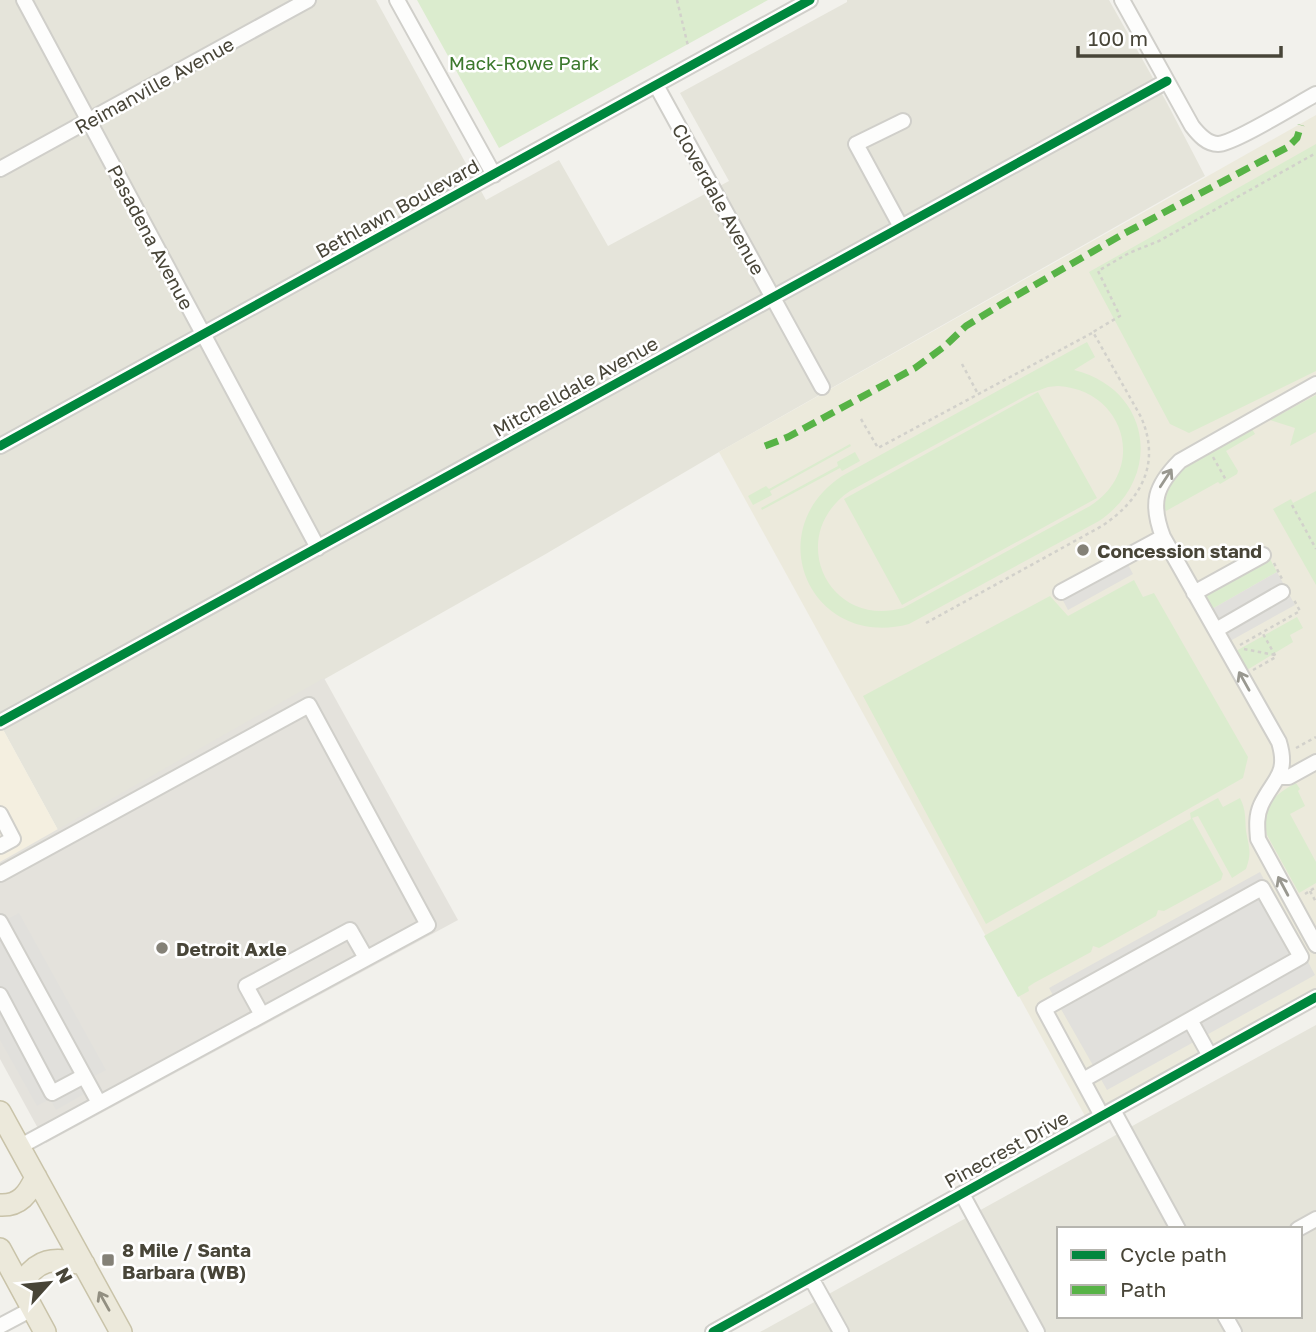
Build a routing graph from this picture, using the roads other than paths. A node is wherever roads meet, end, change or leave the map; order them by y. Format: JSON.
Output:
{"nodes":[{"id":1,"x":24,"y":0,"type":"edge"},
{"id":2,"x":308,"y":0,"type":"edge"},
{"id":3,"x":397,"y":0,"type":"edge"},
{"id":4,"x":810,"y":0,"type":"edge"},
{"id":5,"x":1122,"y":0,"type":"edge"},
{"id":6,"x":1167,"y":81,"type":"junction"},
{"id":7,"x":656,"y":85,"type":"junction"},
{"id":8,"x":1316,"y":94,"type":"edge"},
{"id":9,"x":89,"y":120,"type":"junction"},
{"id":10,"x":903,"y":121,"type":"dead end"},
{"id":11,"x":0,"y":169,"type":"edge"},
{"id":12,"x":494,"y":175,"type":"junction"},
{"id":13,"x":901,"y":227,"type":"junction"},
{"id":14,"x":773,"y":297,"type":"junction"},
{"id":15,"x":204,"y":334,"type":"junction"},
{"id":16,"x":1316,"y":384,"type":"edge"},
{"id":17,"x":822,"y":387,"type":"dead end"},
{"id":18,"x":0,"y":446,"type":"edge"},
{"id":19,"x":1163,"y":537,"type":"junction"},
{"id":20,"x":318,"y":548,"type":"junction"},
{"id":21,"x":1263,"y":555,"type":"dead end"},
{"id":22,"x":1061,"y":592,"type":"dead end"},
{"id":23,"x":1282,"y":592,"type":"dead end"},
{"id":24,"x":1195,"y":593,"type":"junction"},
{"id":25,"x":1216,"y":631,"type":"junction"},
{"id":26,"x":0,"y":722,"type":"edge"},
{"id":27,"x":1316,"y":762,"type":"edge"},
{"id":28,"x":1278,"y":777,"type":"junction"},
{"id":29,"x":0,"y":814,"type":"edge"},
{"id":30,"x":0,"y":846,"type":"edge"},
{"id":31,"x":0,"y":874,"type":"edge"},
{"id":32,"x":2,"y":931,"type":"edge"},
{"id":33,"x":1316,"y":946,"type":"edge"},
{"id":34,"x":366,"y":958,"type":"junction"},
{"id":35,"x":0,"y":995,"type":"edge"},
{"id":36,"x":1316,"y":997,"type":"edge"},
{"id":37,"x":262,"y":1015,"type":"junction"},
{"id":38,"x":1190,"y":1020,"type":"junction"},
{"id":39,"x":1210,"y":1056,"type":"junction"},
{"id":40,"x":84,"y":1076,"type":"junction"},
{"id":41,"x":1083,"y":1080,"type":"junction"},
{"id":42,"x":99,"y":1103,"type":"junction"},
{"id":43,"x":0,"y":1112,"type":"edge"},
{"id":44,"x":1107,"y":1113,"type":"junction"},
{"id":45,"x":19,"y":1147,"type":"junction"},
{"id":46,"x":36,"y":1177,"type":"junction"},
{"id":47,"x":962,"y":1194,"type":"junction"},
{"id":48,"x":0,"y":1205,"type":"edge"},
{"id":49,"x":1177,"y":1227,"type":"edge"},
{"id":50,"x":0,"y":1249,"type":"edge"},
{"id":51,"x":84,"y":1264,"type":"junction"},
{"id":52,"x":811,"y":1278,"type":"junction"},
{"id":53,"x":20,"y":1286,"type":"junction"},
{"id":54,"x":32,"y":1309,"type":"junction"},
{"id":55,"x":0,"y":1326,"type":"edge"},
{"id":56,"x":45,"y":1332,"type":"edge"},
{"id":57,"x":121,"y":1332,"type":"edge"},
{"id":58,"x":713,"y":1332,"type":"edge"},
{"id":59,"x":841,"y":1332,"type":"edge"},
{"id":60,"x":1037,"y":1332,"type":"edge"}],
"edges":[{"from":1,"to":9,"type":"street","name":"Pasadena Avenue"},
{"from":2,"to":9,"type":"street","name":"Reimanville Avenue"},
{"from":3,"to":12,"type":"street"},
{"from":4,"to":7,"type":"street","name":"Bethlawn Boulevard"},
{"from":5,"to":6,"type":"street"},
{"from":6,"to":8,"type":"street"},
{"from":6,"to":13,"type":"street","name":"Mitchelldale Avenue"},
{"from":7,"to":12,"type":"street","name":"Bethlawn Boulevard"},
{"from":7,"to":14,"type":"street","name":"Cloverdale Avenue"},
{"from":9,"to":11,"type":"street","name":"Reimanville Avenue"},
{"from":9,"to":15,"type":"street","name":"Pasadena Avenue"},
{"from":10,"to":13,"type":"street"},
{"from":12,"to":15,"type":"street","name":"Bethlawn Boulevard"},
{"from":13,"to":14,"type":"street","name":"Mitchelldale Avenue"},
{"from":14,"to":17,"type":"street","name":"Cloverdale Avenue"},
{"from":14,"to":20,"type":"street","name":"Mitchelldale Avenue"},
{"from":15,"to":18,"type":"street","name":"Bethlawn Boulevard"},
{"from":15,"to":20,"type":"street","name":"Pasadena Avenue"},
{"from":19,"to":16,"type":"street","one_way":true},
{"from":19,"to":22,"type":"street"},
{"from":19,"to":24,"type":"street"},
{"from":20,"to":26,"type":"street","name":"Mitchelldale Avenue"},
{"from":21,"to":24,"type":"street"},
{"from":23,"to":25,"type":"street"},
{"from":24,"to":25,"type":"street"},
{"from":28,"to":25,"type":"street","one_way":true},
{"from":27,"to":28,"type":"street"},
{"from":33,"to":28,"type":"street","one_way":true},
{"from":29,"to":30,"type":"street"},
{"from":31,"to":34,"type":"street"},
{"from":32,"to":40,"type":"street"},
{"from":34,"to":37,"type":"street"},
{"from":34,"to":37,"type":"street"},
{"from":35,"to":40,"type":"street"},
{"from":36,"to":39,"type":"street","name":"Pinecrest Drive"},
{"from":37,"to":42,"type":"street"},
{"from":38,"to":39,"type":"street"},
{"from":38,"to":41,"type":"street"},
{"from":38,"to":41,"type":"street"},
{"from":39,"to":44,"type":"street","name":"Pinecrest Drive"},
{"from":40,"to":42,"type":"street"},
{"from":41,"to":44,"type":"street"},
{"from":42,"to":45,"type":"street"},
{"from":43,"to":45,"type":"highway"},
{"from":44,"to":47,"type":"street","name":"Pinecrest Drive"},
{"from":44,"to":49,"type":"street"},
{"from":45,"to":46,"type":"highway"},
{"from":46,"to":48,"type":"highway"},
{"from":46,"to":51,"type":"highway"},
{"from":47,"to":52,"type":"street","name":"Pinecrest Drive"},
{"from":47,"to":60,"type":"street"},
{"from":50,"to":53,"type":"highway"},
{"from":51,"to":53,"type":"highway"},
{"from":57,"to":51,"type":"highway","one_way":true},
{"from":52,"to":58,"type":"street","name":"Pinecrest Drive"},
{"from":52,"to":59,"type":"street"},
{"from":53,"to":54,"type":"highway"},
{"from":54,"to":55,"type":"street"},
{"from":54,"to":56,"type":"highway"}]}
